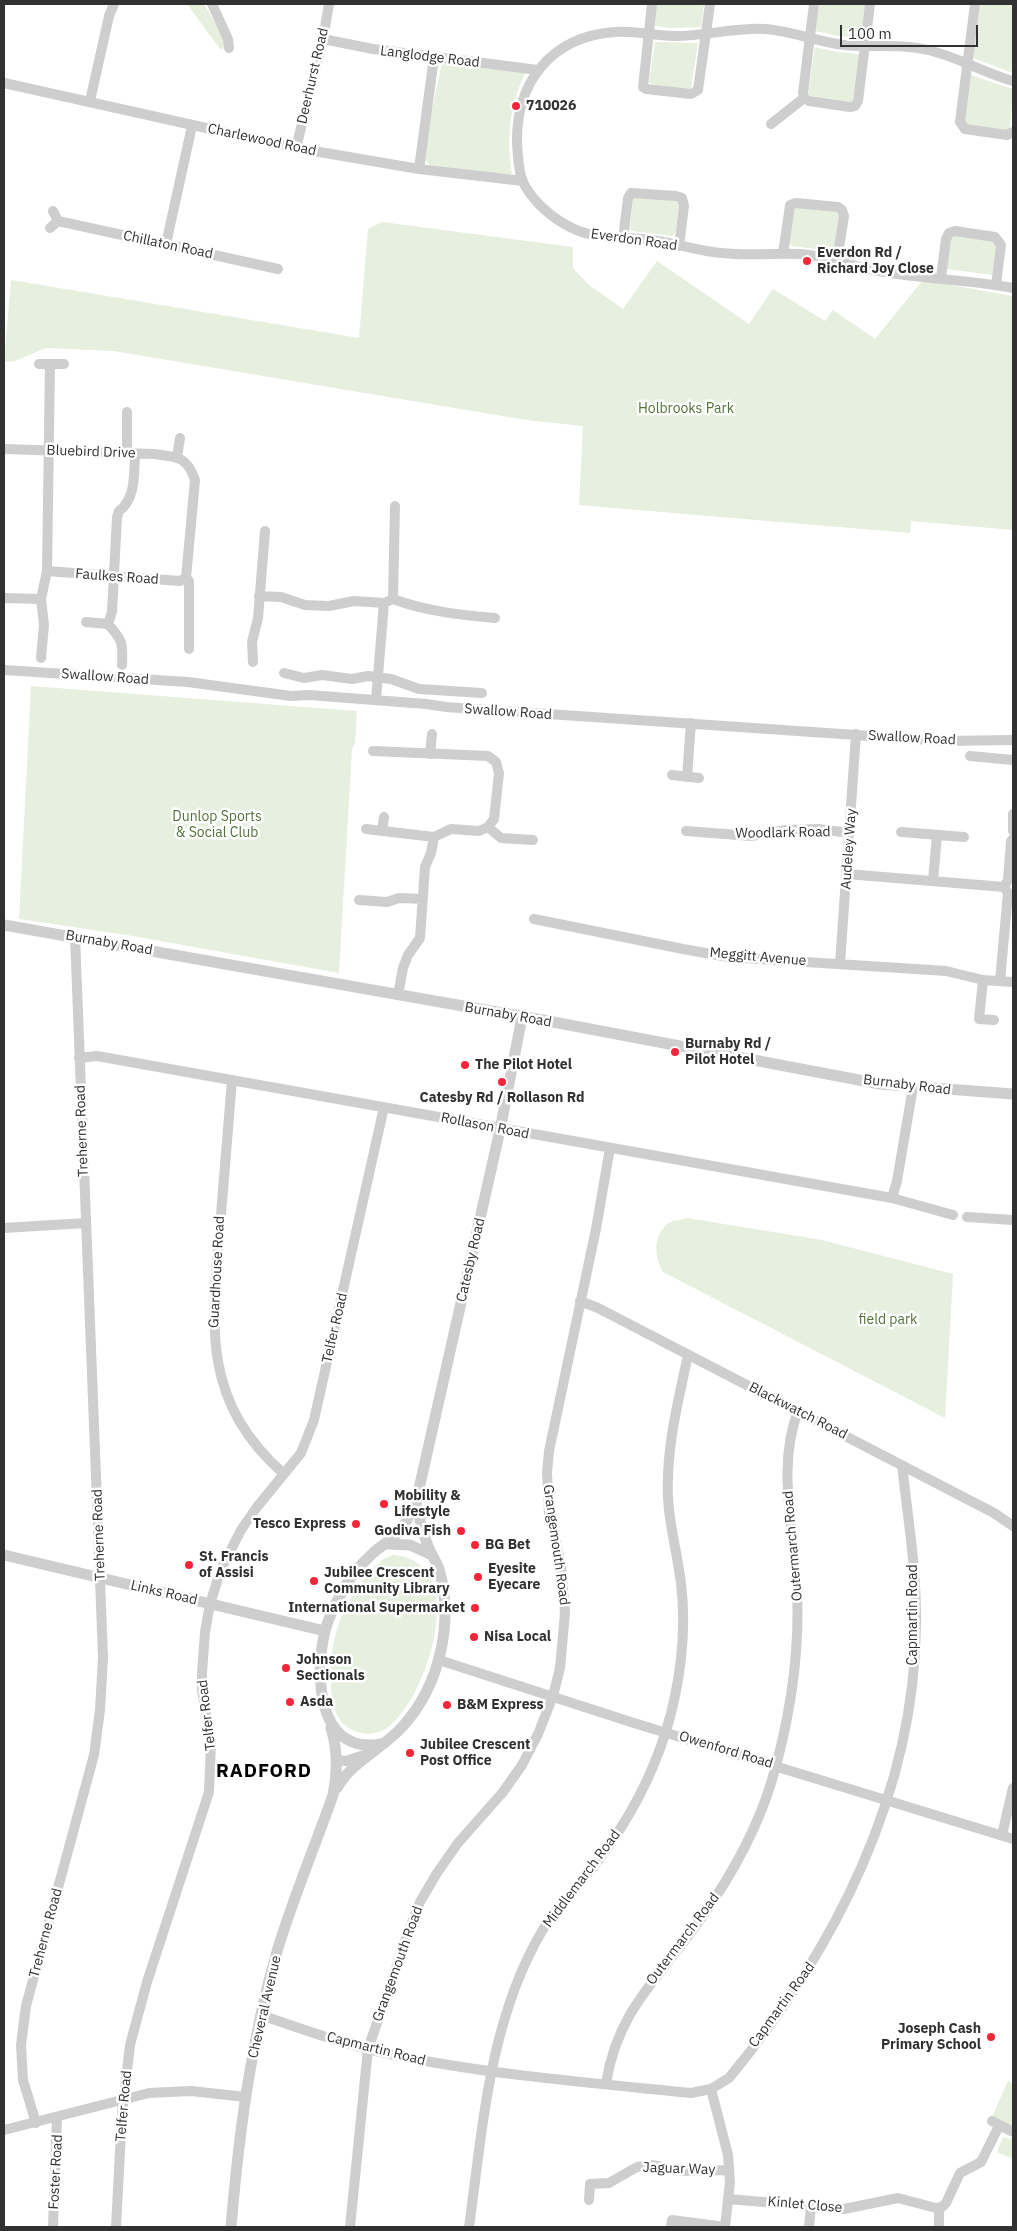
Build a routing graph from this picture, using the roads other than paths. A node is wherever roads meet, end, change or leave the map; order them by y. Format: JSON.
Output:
{"nodes":[{"id":1,"x":114,"y":4,"type":"edge"},
{"id":2,"x":212,"y":4,"type":"edge"},
{"id":3,"x":330,"y":4,"type":"edge"},
{"id":4,"x":652,"y":4,"type":"edge"},
{"id":5,"x":710,"y":4,"type":"edge"},
{"id":6,"x":814,"y":4,"type":"edge"},
{"id":7,"x":870,"y":4,"type":"edge"},
{"id":8,"x":975,"y":4,"type":"edge"},
{"id":9,"x":648,"y":33,"type":"junction"},
{"id":10,"x":705,"y":34,"type":"junction"},
{"id":11,"x":810,"y":38,"type":"junction"},
{"id":12,"x":323,"y":39,"type":"junction"},
{"id":13,"x":865,"y":46,"type":"junction"},
{"id":14,"x":229,"y":48,"type":"dead end"},
{"id":15,"x":434,"y":57,"type":"junction"},
{"id":16,"x":968,"y":64,"type":"junction"},
{"id":17,"x":538,"y":70,"type":"junction"},
{"id":18,"x":1013,"y":81,"type":"edge"},
{"id":19,"x":4,"y":83,"type":"edge"},
{"id":20,"x":804,"y":98,"type":"junction"},
{"id":21,"x":90,"y":101,"type":"junction"},
{"id":22,"x":771,"y":124,"type":"dead end"},
{"id":23,"x":192,"y":126,"type":"junction"},
{"id":24,"x":1013,"y":132,"type":"edge"},
{"id":25,"x":296,"y":148,"type":"junction"},
{"id":26,"x":419,"y":169,"type":"junction"},
{"id":27,"x":523,"y":182,"type":"junction"},
{"id":28,"x":53,"y":211,"type":"dead end"},
{"id":29,"x":58,"y":221,"type":"junction"},
{"id":30,"x":50,"y":228,"type":"dead end"},
{"id":31,"x":623,"y":239,"type":"junction"},
{"id":32,"x":166,"y":244,"type":"junction"},
{"id":33,"x":679,"y":246,"type":"junction"},
{"id":34,"x":782,"y":254,"type":"junction"},
{"id":35,"x":837,"y":261,"type":"junction"},
{"id":36,"x":278,"y":269,"type":"dead end"},
{"id":37,"x":941,"y":278,"type":"junction"},
{"id":38,"x":996,"y":285,"type":"junction"},
{"id":39,"x":1013,"y":288,"type":"edge"},
{"id":40,"x":64,"y":364,"type":"dead end"},
{"id":41,"x":126,"y":412,"type":"dead end"},
{"id":42,"x":180,"y":438,"type":"dead end"},
{"id":43,"x":4,"y":449,"type":"edge"},
{"id":44,"x":48,"y":450,"type":"junction"},
{"id":45,"x":131,"y":453,"type":"junction"},
{"id":46,"x":177,"y":456,"type":"junction"},
{"id":47,"x":394,"y":506,"type":"dead end"},
{"id":48,"x":266,"y":531,"type":"dead end"},
{"id":49,"x":47,"y":572,"type":"junction"},
{"id":50,"x":114,"y":577,"type":"junction"},
{"id":51,"x":186,"y":578,"type":"junction"},
{"id":52,"x":260,"y":596,"type":"junction"},
{"id":53,"x":4,"y":598,"type":"edge"},
{"id":54,"x":41,"y":599,"type":"junction"},
{"id":55,"x":388,"y":601,"type":"junction"},
{"id":56,"x":495,"y":618,"type":"dead end"},
{"id":57,"x":86,"y":622,"type":"dead end"},
{"id":58,"x":108,"y":624,"type":"junction"},
{"id":59,"x":189,"y":649,"type":"dead end"},
{"id":60,"x":41,"y":658,"type":"dead end"},
{"id":61,"x":253,"y":662,"type":"dead end"},
{"id":62,"x":122,"y":665,"type":"dead end"},
{"id":63,"x":4,"y":670,"type":"edge"},
{"id":64,"x":284,"y":673,"type":"dead end"},
{"id":65,"x":378,"y":677,"type":"junction"},
{"id":66,"x":482,"y":694,"type":"dead end"},
{"id":67,"x":376,"y":700,"type":"junction"},
{"id":68,"x":691,"y":724,"type":"junction"},
{"id":69,"x":432,"y":734,"type":"dead end"},
{"id":70,"x":856,"y":734,"type":"junction"},
{"id":71,"x":1013,"y":740,"type":"edge"},
{"id":72,"x":373,"y":751,"type":"dead end"},
{"id":73,"x":430,"y":754,"type":"junction"},
{"id":74,"x":970,"y":756,"type":"dead end"},
{"id":75,"x":1013,"y":760,"type":"edge"},
{"id":76,"x":672,"y":776,"type":"dead end"},
{"id":77,"x":687,"y":777,"type":"junction"},
{"id":78,"x":699,"y":778,"type":"dead end"},
{"id":79,"x":1013,"y":814,"type":"edge"},
{"id":80,"x":384,"y":817,"type":"dead end"},
{"id":81,"x":488,"y":827,"type":"junction"},
{"id":82,"x":366,"y":829,"type":"dead end"},
{"id":83,"x":382,"y":831,"type":"junction"},
{"id":84,"x":686,"y":831,"type":"dead end"},
{"id":85,"x":1013,"y":831,"type":"edge"},
{"id":86,"x":901,"y":832,"type":"dead end"},
{"id":87,"x":850,"y":833,"type":"junction"},
{"id":88,"x":937,"y":835,"type":"junction"},
{"id":89,"x":434,"y":837,"type":"junction"},
{"id":90,"x":964,"y":837,"type":"dead end"},
{"id":91,"x":1013,"y":839,"type":"edge"},
{"id":92,"x":533,"y":840,"type":"dead end"},
{"id":93,"x":847,"y":874,"type":"junction"},
{"id":94,"x":933,"y":881,"type":"junction"},
{"id":95,"x":1004,"y":887,"type":"junction"},
{"id":96,"x":423,"y":899,"type":"junction"},
{"id":97,"x":359,"y":900,"type":"dead end"},
{"id":98,"x":534,"y":919,"type":"dead end"},
{"id":99,"x":4,"y":925,"type":"edge"},
{"id":100,"x":75,"y":936,"type":"junction"},
{"id":101,"x":840,"y":964,"type":"junction"},
{"id":102,"x":983,"y":980,"type":"junction"},
{"id":103,"x":1000,"y":981,"type":"junction"},
{"id":104,"x":1013,"y":982,"type":"edge"},
{"id":105,"x":398,"y":995,"type":"junction"},
{"id":106,"x":522,"y":1017,"type":"junction"},
{"id":107,"x":994,"y":1020,"type":"dead end"},
{"id":108,"x":79,"y":1058,"type":"junction"},
{"id":109,"x":232,"y":1080,"type":"junction"},
{"id":110,"x":913,"y":1087,"type":"junction"},
{"id":111,"x":1013,"y":1094,"type":"edge"},
{"id":112,"x":384,"y":1107,"type":"junction"},
{"id":113,"x":500,"y":1130,"type":"junction"},
{"id":114,"x":610,"y":1148,"type":"junction"},
{"id":115,"x":892,"y":1198,"type":"junction"},
{"id":116,"x":953,"y":1215,"type":"dead end"},
{"id":117,"x":967,"y":1217,"type":"dead end"},
{"id":118,"x":1013,"y":1220,"type":"edge"},
{"id":119,"x":86,"y":1223,"type":"junction"},
{"id":120,"x":4,"y":1228,"type":"edge"},
{"id":121,"x":580,"y":1301,"type":"junction"},
{"id":122,"x":688,"y":1355,"type":"junction"},
{"id":123,"x":798,"y":1411,"type":"junction"},
{"id":124,"x":902,"y":1465,"type":"junction"},
{"id":125,"x":284,"y":1474,"type":"junction"},
{"id":126,"x":416,"y":1502,"type":"junction"},
{"id":127,"x":1013,"y":1526,"type":"edge"},
{"id":128,"x":387,"y":1544,"type":"junction"},
{"id":129,"x":4,"y":1555,"type":"edge"},
{"id":130,"x":432,"y":1555,"type":"junction"},
{"id":131,"x":101,"y":1578,"type":"junction"},
{"id":132,"x":210,"y":1604,"type":"junction"},
{"id":133,"x":325,"y":1631,"type":"junction"},
{"id":134,"x":439,"y":1660,"type":"junction"},
{"id":135,"x":553,"y":1696,"type":"junction"},
{"id":136,"x":329,"y":1721,"type":"junction"},
{"id":137,"x":666,"y":1731,"type":"junction"},
{"id":138,"x":385,"y":1742,"type":"junction"},
{"id":139,"x":370,"y":1752,"type":"junction"},
{"id":140,"x":338,"y":1760,"type":"junction"},
{"id":141,"x":776,"y":1765,"type":"junction"},
{"id":142,"x":1013,"y":1788,"type":"edge"},
{"id":143,"x":333,"y":1795,"type":"junction"},
{"id":144,"x":887,"y":1799,"type":"junction"},
{"id":145,"x":1002,"y":1836,"type":"junction"},
{"id":146,"x":1013,"y":1839,"type":"edge"},
{"id":147,"x":260,"y":2015,"type":"junction"},
{"id":148,"x":368,"y":2049,"type":"junction"},
{"id":149,"x":490,"y":2071,"type":"junction"},
{"id":150,"x":606,"y":2084,"type":"junction"},
{"id":151,"x":711,"y":2089,"type":"junction"},
{"id":152,"x":246,"y":2097,"type":"junction"},
{"id":153,"x":124,"y":2099,"type":"junction"},
{"id":154,"x":57,"y":2117,"type":"junction"},
{"id":155,"x":36,"y":2123,"type":"junction"},
{"id":156,"x":4,"y":2130,"type":"edge"},
{"id":157,"x":1011,"y":2132,"type":"dead end"},
{"id":158,"x":729,"y":2170,"type":"junction"},
{"id":159,"x":729,"y":2199,"type":"junction"},
{"id":160,"x":589,"y":2200,"type":"dead end"},
{"id":161,"x":811,"y":2206,"type":"junction"},
{"id":162,"x":939,"y":2208,"type":"junction"},
{"id":163,"x":53,"y":2227,"type":"edge"},
{"id":164,"x":116,"y":2227,"type":"edge"},
{"id":165,"x":231,"y":2227,"type":"edge"},
{"id":166,"x":350,"y":2227,"type":"edge"},
{"id":167,"x":469,"y":2227,"type":"edge"},
{"id":168,"x":671,"y":2227,"type":"edge"},
{"id":169,"x":725,"y":2227,"type":"edge"},
{"id":170,"x":809,"y":2227,"type":"edge"},
{"id":171,"x":939,"y":2227,"type":"edge"}],
"edges":[{"from":1,"to":21,"type":"street"},
{"from":2,"to":14,"type":"street"},
{"from":3,"to":12,"type":"street","name":"Deerhurst Road"},
{"from":4,"to":9,"type":"street"},
{"from":5,"to":10,"type":"street"},
{"from":6,"to":11,"type":"street"},
{"from":7,"to":13,"type":"street"},
{"from":8,"to":16,"type":"street"},
{"from":9,"to":10,"type":"street","name":"Everdon Road"},
{"from":9,"to":10,"type":"street"},
{"from":9,"to":17,"type":"street","name":"Everdon Road"},
{"from":10,"to":11,"type":"street","name":"Everdon Road"},
{"from":11,"to":13,"type":"street","name":"Everdon Road"},
{"from":11,"to":20,"type":"street"},
{"from":12,"to":15,"type":"street","name":"Langlodge Road"},
{"from":12,"to":25,"type":"street","name":"Deerhurst Road"},
{"from":13,"to":16,"type":"street","name":"Everdon Road"},
{"from":13,"to":20,"type":"street"},
{"from":15,"to":17,"type":"street","name":"Langlodge Road"},
{"from":15,"to":26,"type":"street"},
{"from":16,"to":18,"type":"street","name":"Everdon Road"},
{"from":16,"to":24,"type":"street"},
{"from":17,"to":27,"type":"street","name":"Everdon Road"},
{"from":19,"to":21,"type":"street","name":"Charlewood Road"},
{"from":20,"to":22,"type":"street"},
{"from":21,"to":23,"type":"street","name":"Charlewood Road"},
{"from":23,"to":25,"type":"street","name":"Charlewood Road"},
{"from":23,"to":32,"type":"street"},
{"from":25,"to":26,"type":"street","name":"Charlewood Road"},
{"from":26,"to":27,"type":"street","name":"Charlewood Road"},
{"from":27,"to":31,"type":"street","name":"Everdon Road"},
{"from":28,"to":29,"type":"street"},
{"from":29,"to":30,"type":"street"},
{"from":29,"to":32,"type":"street","name":"Chillaton Road"},
{"from":31,"to":33,"type":"street","name":"Everdon Road"},
{"from":31,"to":33,"type":"street"},
{"from":32,"to":36,"type":"street","name":"Chillaton Road"},
{"from":33,"to":34,"type":"street","name":"Everdon Road"},
{"from":34,"to":35,"type":"street","name":"Everdon Road"},
{"from":34,"to":35,"type":"street"},
{"from":35,"to":37,"type":"street","name":"Everdon Road"},
{"from":37,"to":38,"type":"street","name":"Everdon Road"},
{"from":37,"to":38,"type":"street"},
{"from":38,"to":39,"type":"street","name":"Everdon Road"},
{"from":40,"to":44,"type":"street"},
{"from":41,"to":45,"type":"street"},
{"from":42,"to":46,"type":"street"},
{"from":43,"to":44,"type":"street","name":"Bluebird Drive"},
{"from":44,"to":45,"type":"street","name":"Bluebird Drive"},
{"from":44,"to":49,"type":"street"},
{"from":45,"to":46,"type":"street","name":"Bluebird Drive"},
{"from":45,"to":50,"type":"street"},
{"from":46,"to":51,"type":"street"},
{"from":47,"to":55,"type":"street"},
{"from":48,"to":52,"type":"street"},
{"from":49,"to":50,"type":"street","name":"Faulkes Road"},
{"from":49,"to":54,"type":"street"},
{"from":50,"to":51,"type":"street","name":"Faulkes Road"},
{"from":50,"to":58,"type":"street"},
{"from":51,"to":59,"type":"street"},
{"from":52,"to":55,"type":"street"},
{"from":52,"to":61,"type":"street"},
{"from":53,"to":54,"type":"street"},
{"from":54,"to":60,"type":"street"},
{"from":55,"to":56,"type":"street"},
{"from":55,"to":65,"type":"street"},
{"from":57,"to":58,"type":"street"},
{"from":58,"to":62,"type":"street"},
{"from":63,"to":67,"type":"street","name":"Swallow Road"},
{"from":64,"to":65,"type":"street"},
{"from":65,"to":66,"type":"street"},
{"from":65,"to":67,"type":"street"},
{"from":67,"to":68,"type":"street","name":"Swallow Road"},
{"from":68,"to":70,"type":"street","name":"Swallow Road"},
{"from":68,"to":77,"type":"street"},
{"from":69,"to":73,"type":"street"},
{"from":70,"to":71,"type":"street","name":"Swallow Road"},
{"from":70,"to":87,"type":"street","name":"Audeley Way"},
{"from":72,"to":73,"type":"street"},
{"from":73,"to":81,"type":"street"},
{"from":74,"to":75,"type":"street"},
{"from":76,"to":77,"type":"street"},
{"from":77,"to":78,"type":"street"},
{"from":79,"to":85,"type":"street"},
{"from":80,"to":83,"type":"street"},
{"from":81,"to":89,"type":"street"},
{"from":81,"to":92,"type":"street"},
{"from":82,"to":83,"type":"street"},
{"from":83,"to":89,"type":"street"},
{"from":84,"to":87,"type":"street","name":"Woodlark Road"},
{"from":86,"to":88,"type":"street"},
{"from":87,"to":93,"type":"street","name":"Audeley Way"},
{"from":88,"to":90,"type":"street"},
{"from":88,"to":94,"type":"street"},
{"from":89,"to":96,"type":"street"},
{"from":91,"to":95,"type":"street"},
{"from":93,"to":94,"type":"street"},
{"from":93,"to":101,"type":"street","name":"Audeley Way"},
{"from":94,"to":95,"type":"street"},
{"from":95,"to":103,"type":"street"},
{"from":96,"to":97,"type":"street"},
{"from":96,"to":105,"type":"street"},
{"from":98,"to":101,"type":"street","name":"Meggitt Avenue"},
{"from":99,"to":100,"type":"street","name":"Burnaby Road"},
{"from":100,"to":105,"type":"street","name":"Burnaby Road"},
{"from":100,"to":108,"type":"street","name":"Treherne Road"},
{"from":101,"to":102,"type":"street","name":"Meggitt Avenue"},
{"from":102,"to":103,"type":"street","name":"Meggitt Avenue"},
{"from":102,"to":107,"type":"street"},
{"from":103,"to":104,"type":"street","name":"Meggitt Avenue"},
{"from":105,"to":106,"type":"street","name":"Burnaby Road"},
{"from":106,"to":110,"type":"street","name":"Burnaby Road"},
{"from":106,"to":113,"type":"street","name":"Catesby Road"},
{"from":108,"to":109,"type":"street","name":"Rollason Road"},
{"from":108,"to":119,"type":"street","name":"Treherne Road"},
{"from":109,"to":112,"type":"street","name":"Rollason Road"},
{"from":109,"to":125,"type":"street","name":"Guardhouse Road"},
{"from":110,"to":111,"type":"street","name":"Burnaby Road"},
{"from":110,"to":115,"type":"street"},
{"from":112,"to":113,"type":"street","name":"Rollason Road"},
{"from":112,"to":125,"type":"street","name":"Telfer Road"},
{"from":113,"to":114,"type":"street","name":"Rollason Road"},
{"from":113,"to":126,"type":"street","name":"Catesby Road"},
{"from":114,"to":115,"type":"street","name":"Rollason Road"},
{"from":114,"to":121,"type":"street","name":"Grangemouth Road"},
{"from":115,"to":116,"type":"street","name":"Rollason Road"},
{"from":117,"to":118,"type":"street"},
{"from":119,"to":120,"type":"street"},
{"from":119,"to":131,"type":"street","name":"Treherne Road"},
{"from":121,"to":122,"type":"street","name":"Blackwatch Road"},
{"from":121,"to":135,"type":"street","name":"Grangemouth Road"},
{"from":122,"to":123,"type":"street","name":"Blackwatch Road"},
{"from":122,"to":137,"type":"street","name":"Middlemarch Road"},
{"from":123,"to":124,"type":"street","name":"Blackwatch Road"},
{"from":123,"to":141,"type":"street","name":"Outermarch Road"},
{"from":124,"to":127,"type":"street","name":"Blackwatch Road"},
{"from":124,"to":144,"type":"street","name":"Capmartin Road"},
{"from":125,"to":132,"type":"street","name":"Telfer Road"},
{"from":126,"to":128,"type":"street","name":"Catesby Road"},
{"from":126,"to":130,"type":"street","name":"Catesby Road"},
{"from":128,"to":130,"type":"street"},
{"from":128,"to":133,"type":"street"},
{"from":129,"to":131,"type":"street","name":"Links Road"},
{"from":130,"to":134,"type":"street"},
{"from":131,"to":132,"type":"street","name":"Links Road"},
{"from":131,"to":155,"type":"street","name":"Treherne Road"},
{"from":132,"to":133,"type":"street","name":"Links Road"},
{"from":132,"to":153,"type":"street","name":"Telfer Road"},
{"from":133,"to":136,"type":"street"},
{"from":134,"to":135,"type":"street","name":"Owenford Road"},
{"from":134,"to":138,"type":"street"},
{"from":135,"to":137,"type":"street","name":"Owenford Road"},
{"from":135,"to":148,"type":"street","name":"Grangemouth Road"},
{"from":136,"to":138,"type":"street"},
{"from":136,"to":140,"type":"street","name":"Cheveral Avenue"},
{"from":137,"to":141,"type":"street","name":"Owenford Road"},
{"from":137,"to":149,"type":"street","name":"Middlemarch Road"},
{"from":138,"to":139,"type":"street","name":"Cheveral Avenue"},
{"from":139,"to":140,"type":"street"},
{"from":139,"to":143,"type":"street","name":"Cheveral Avenue"},
{"from":140,"to":143,"type":"street","name":"Cheveral Avenue"},
{"from":141,"to":144,"type":"street","name":"Owenford Road"},
{"from":141,"to":150,"type":"street","name":"Outermarch Road"},
{"from":142,"to":145,"type":"street"},
{"from":143,"to":147,"type":"street","name":"Cheveral Avenue"},
{"from":144,"to":145,"type":"street","name":"Owenford Road"},
{"from":144,"to":151,"type":"street","name":"Capmartin Road"},
{"from":145,"to":146,"type":"street","name":"Owenford Road"},
{"from":147,"to":148,"type":"street","name":"Capmartin Road"},
{"from":147,"to":152,"type":"street","name":"Cheveral Avenue"},
{"from":148,"to":149,"type":"street","name":"Capmartin Road"},
{"from":148,"to":166,"type":"street","name":"Grangemouth Road"},
{"from":149,"to":150,"type":"street","name":"Capmartin Road"},
{"from":149,"to":167,"type":"street","name":"Middlemarch Road"},
{"from":150,"to":151,"type":"street","name":"Capmartin Road"},
{"from":151,"to":158,"type":"street"},
{"from":152,"to":153,"type":"street","name":"Foster Road"},
{"from":152,"to":165,"type":"street","name":"Cheveral Avenue"},
{"from":153,"to":154,"type":"street","name":"Foster Road"},
{"from":153,"to":164,"type":"street","name":"Telfer Road"},
{"from":154,"to":155,"type":"street","name":"Foster Road"},
{"from":154,"to":163,"type":"street","name":"Foster Road"},
{"from":155,"to":156,"type":"street","name":"Foster Road"},
{"from":157,"to":162,"type":"street"},
{"from":158,"to":159,"type":"street"},
{"from":158,"to":160,"type":"street","name":"Jaguar Way"},
{"from":159,"to":161,"type":"street","name":"Kinlet Close"},
{"from":159,"to":169,"type":"street"},
{"from":161,"to":162,"type":"street","name":"Kinlet Close"},
{"from":161,"to":170,"type":"street"},
{"from":162,"to":171,"type":"street"},
{"from":168,"to":169,"type":"street"}]}
